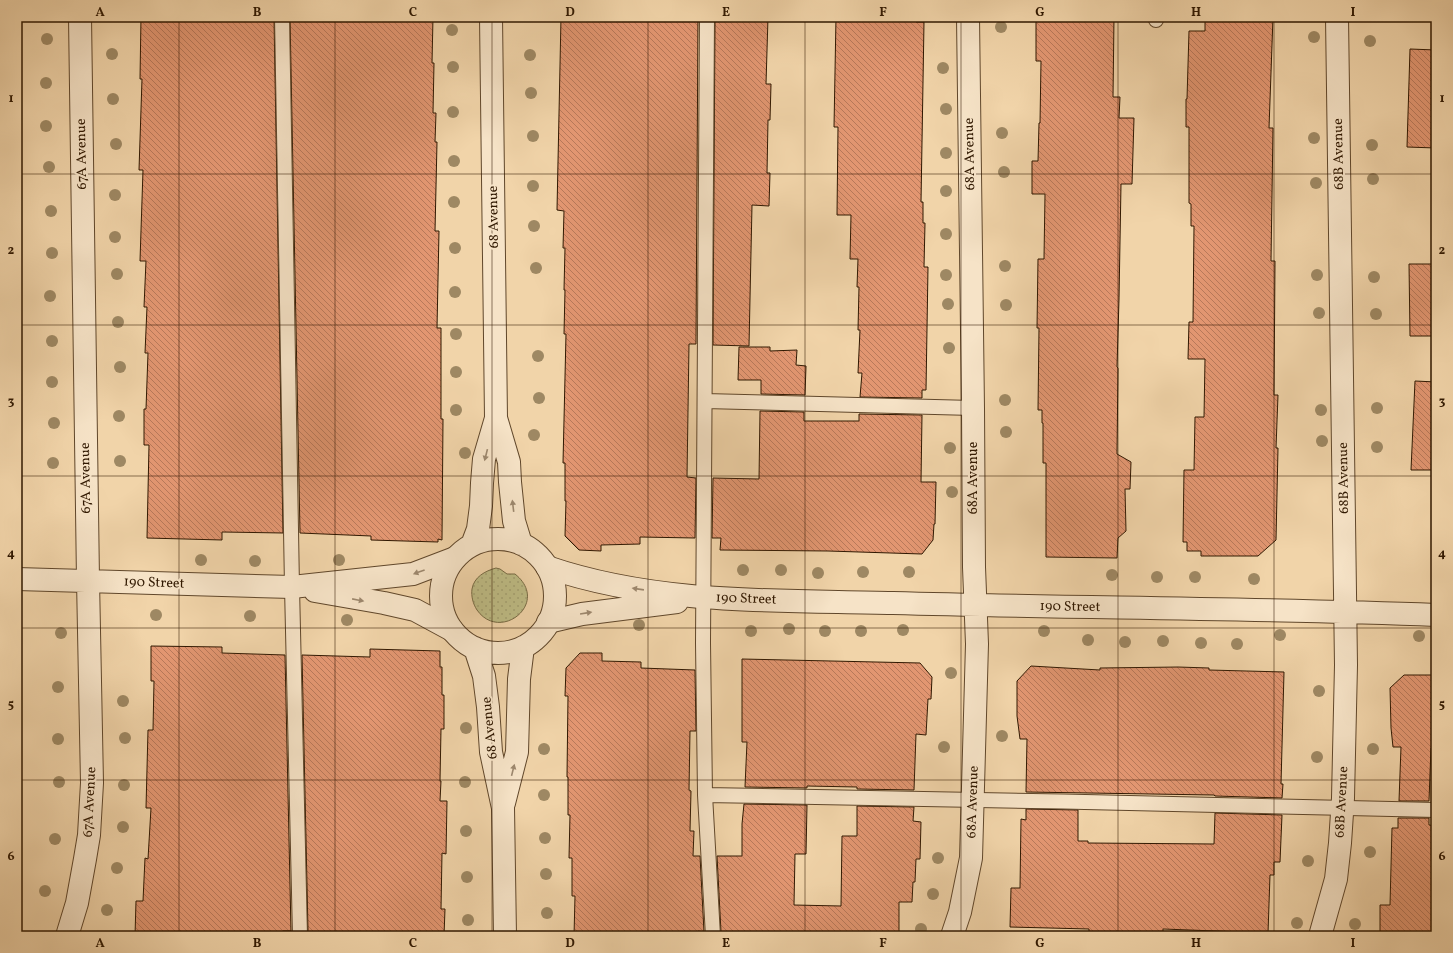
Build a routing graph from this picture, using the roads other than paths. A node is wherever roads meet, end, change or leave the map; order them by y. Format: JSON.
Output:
{"nodes":[{"id":1,"x":80,"y":17,"type":"edge"},
{"id":2,"x":282,"y":17,"type":"edge"},
{"id":3,"x":492,"y":17,"type":"edge"},
{"id":4,"x":707,"y":17,"type":"edge"},
{"id":5,"x":968,"y":17,"type":"edge"},
{"id":6,"x":1337,"y":17,"type":"edge"},
{"id":7,"x":705,"y":401,"type":"junction"},
{"id":8,"x":973,"y":408,"type":"junction"},
{"id":9,"x":496,"y":418,"type":"junction"},
{"id":10,"x":521,"y":544,"type":"junction"},
{"id":11,"x":472,"y":545,"type":"junction"},
{"id":12,"x":455,"y":558,"type":"junction"},
{"id":13,"x":547,"y":567,"type":"junction"},
{"id":14,"x":17,"y":579,"type":"edge"},
{"id":15,"x":88,"y":580,"type":"junction"},
{"id":16,"x":292,"y":587,"type":"junction"},
{"id":17,"x":704,"y":598,"type":"junction"},
{"id":18,"x":976,"y":606,"type":"junction"},
{"id":19,"x":1346,"y":611,"type":"junction"},
{"id":20,"x":1436,"y":615,"type":"edge"},
{"id":21,"x":548,"y":622,"type":"junction"},
{"id":22,"x":452,"y":630,"type":"junction"},
{"id":23,"x":523,"y":647,"type":"junction"},
{"id":24,"x":475,"y":648,"type":"junction"},
{"id":25,"x":705,"y":795,"type":"junction"},
{"id":26,"x":972,"y":799,"type":"junction"},
{"id":27,"x":503,"y":808,"type":"junction"},
{"id":28,"x":1342,"y":808,"type":"junction"},
{"id":29,"x":1436,"y":810,"type":"edge"},
{"id":30,"x":67,"y":936,"type":"edge"},
{"id":31,"x":300,"y":936,"type":"edge"},
{"id":32,"x":505,"y":936,"type":"edge"},
{"id":33,"x":713,"y":936,"type":"edge"},
{"id":34,"x":952,"y":936,"type":"edge"},
{"id":35,"x":1320,"y":936,"type":"edge"}],
"edges":[{"from":1,"to":15,"type":"street","name":"67A Avenue"},
{"from":2,"to":16,"type":"lane"},
{"from":3,"to":9,"type":"street","name":"68 Avenue"},
{"from":4,"to":7,"type":"lane"},
{"from":5,"to":8,"type":"street","name":"68A Avenue"},
{"from":6,"to":19,"type":"street","name":"68B Avenue"},
{"from":7,"to":8,"type":"lane"},
{"from":7,"to":17,"type":"lane"},
{"from":8,"to":18,"type":"street","name":"68A Avenue"},
{"from":10,"to":9,"type":"street","name":"68 Avenue","one_way":true},
{"from":9,"to":11,"type":"street","name":"68 Avenue","one_way":true},
{"from":10,"to":11,"type":"street"},
{"from":10,"to":13,"type":"street"},
{"from":11,"to":12,"type":"street"},
{"from":12,"to":16,"type":"street","name":"190 Street","one_way":true},
{"from":12,"to":22,"type":"street"},
{"from":17,"to":13,"type":"street","name":"190 Street","one_way":true},
{"from":13,"to":21,"type":"street"},
{"from":14,"to":15,"type":"street","name":"190 Street"},
{"from":15,"to":16,"type":"street","name":"190 Street"},
{"from":15,"to":30,"type":"street","name":"67A Avenue"},
{"from":16,"to":22,"type":"street","name":"190 Street","one_way":true},
{"from":16,"to":31,"type":"lane"},
{"from":17,"to":18,"type":"street","name":"190 Street"},
{"from":21,"to":17,"type":"street","name":"190 Street","one_way":true},
{"from":17,"to":25,"type":"lane"},
{"from":18,"to":19,"type":"street","name":"190 Street"},
{"from":18,"to":26,"type":"street","name":"68A Avenue"},
{"from":19,"to":20,"type":"street","name":"190 Street"},
{"from":19,"to":28,"type":"street","name":"68B Avenue"},
{"from":21,"to":23,"type":"street"},
{"from":22,"to":24,"type":"street"},
{"from":23,"to":24,"type":"street"},
{"from":27,"to":23,"type":"street","name":"68 Avenue","one_way":true},
{"from":24,"to":27,"type":"street","name":"68 Avenue"},
{"from":25,"to":26,"type":"lane"},
{"from":25,"to":33,"type":"lane"},
{"from":26,"to":28,"type":"lane"},
{"from":26,"to":34,"type":"street","name":"68A Avenue"},
{"from":27,"to":32,"type":"street","name":"68 Avenue"},
{"from":28,"to":29,"type":"lane"},
{"from":28,"to":35,"type":"street","name":"68B Avenue"}]}
